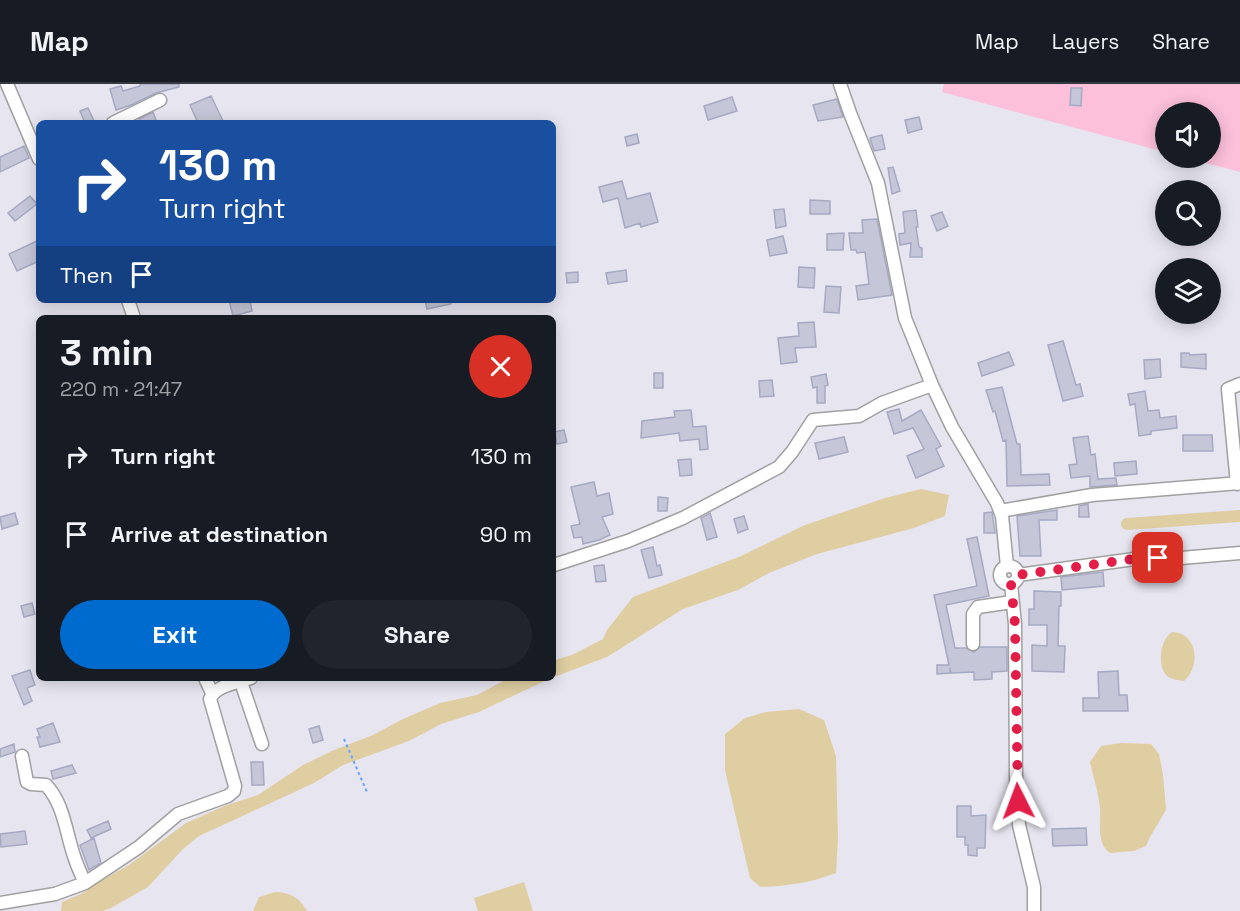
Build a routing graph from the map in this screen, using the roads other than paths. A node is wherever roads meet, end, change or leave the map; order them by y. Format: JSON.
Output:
{"nodes":[{"id":1,"x":7,"y":84,"type":"edge"},
{"id":2,"x":840,"y":84,"type":"edge"},
{"id":3,"x":160,"y":100,"type":"dead end"},
{"id":4,"x":119,"y":120,"type":"edge"},
{"id":5,"x":36,"y":152,"type":"edge"},
{"id":6,"x":1240,"y":384,"type":"edge"},
{"id":7,"x":932,"y":385,"type":"junction"},
{"id":8,"x":1238,"y":484,"type":"edge"},
{"id":9,"x":1000,"y":511,"type":"junction"},
{"id":10,"x":1240,"y":553,"type":"edge"},
{"id":11,"x":556,"y":564,"type":"edge"},
{"id":12,"x":1015,"y":580,"type":"junction"},
{"id":13,"x":1012,"y":602,"type":"junction"},
{"id":14,"x":973,"y":644,"type":"dead end"},
{"id":15,"x":207,"y":681,"type":"edge"},
{"id":16,"x":243,"y":681,"type":"edge"},
{"id":17,"x":246,"y":681,"type":"edge"},
{"id":18,"x":212,"y":693,"type":"junction"},
{"id":19,"x":262,"y":744,"type":"dead end"},
{"id":20,"x":22,"y":756,"type":"dead end"},
{"id":21,"x":85,"y":883,"type":"junction"},
{"id":22,"x":0,"y":903,"type":"edge"},
{"id":23,"x":1034,"y":911,"type":"edge"}],
"edges":[{"from":1,"to":5,"type":"street"},
{"from":2,"to":7,"type":"street"},
{"from":3,"to":4,"type":"street"},
{"from":6,"to":8,"type":"street"},
{"from":7,"to":9,"type":"street"},
{"from":7,"to":11,"type":"street"},
{"from":8,"to":9,"type":"street"},
{"from":9,"to":12,"type":"street"},
{"from":10,"to":12,"type":"street"},
{"from":12,"to":13,"type":"street"},
{"from":13,"to":14,"type":"street"},
{"from":13,"to":23,"type":"street"},
{"from":15,"to":18,"type":"street"},
{"from":16,"to":18,"type":"street"},
{"from":17,"to":19,"type":"street"},
{"from":18,"to":21,"type":"street"},
{"from":20,"to":21,"type":"street"},
{"from":21,"to":22,"type":"street"}]}
